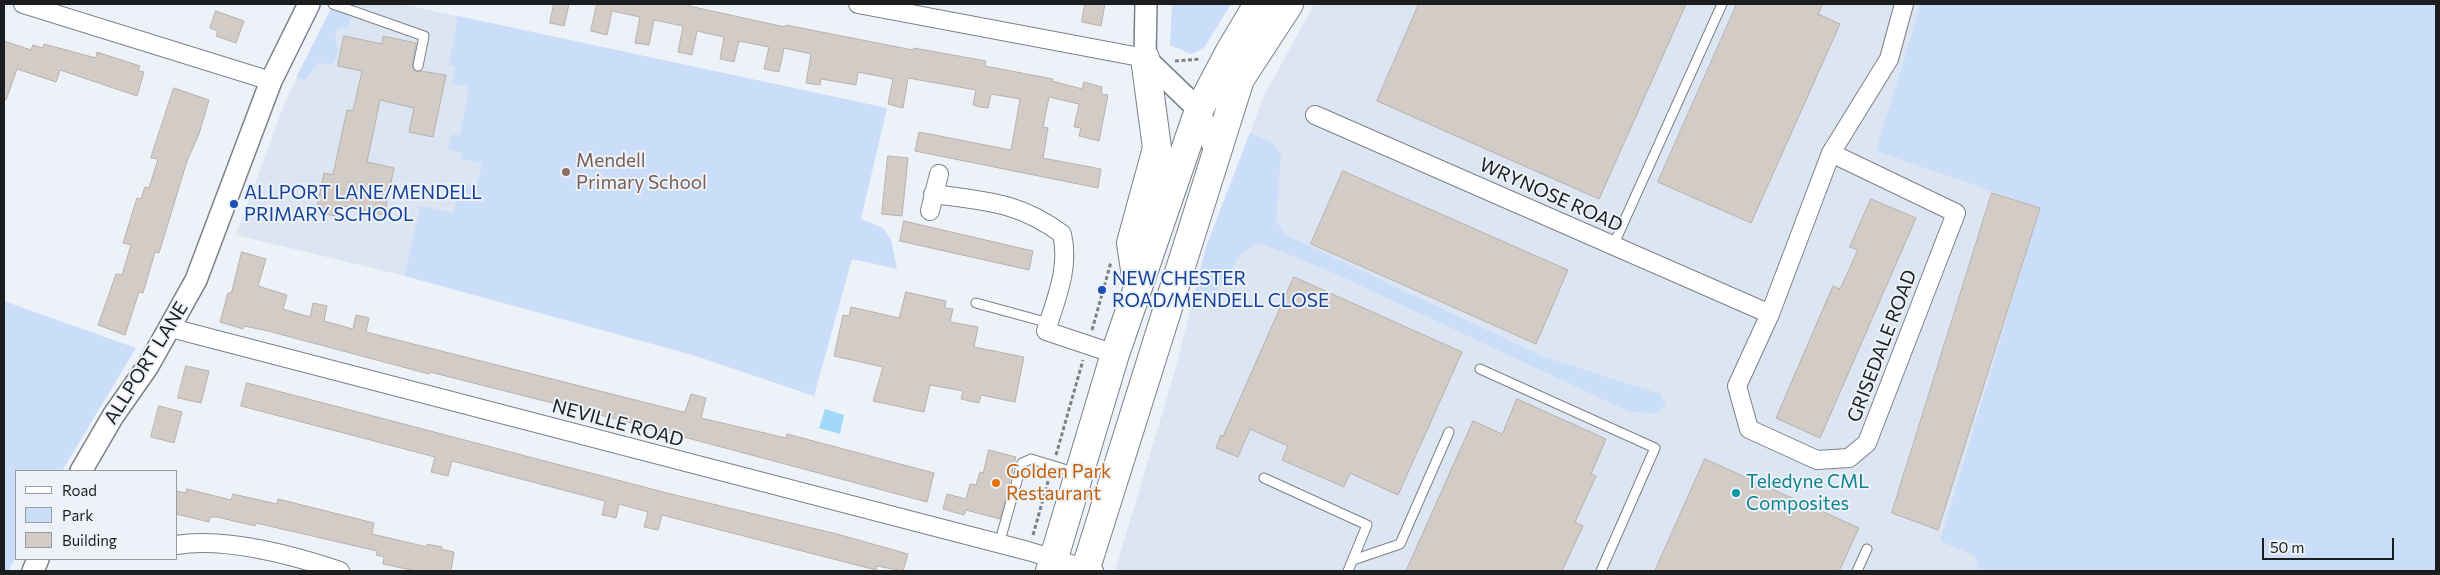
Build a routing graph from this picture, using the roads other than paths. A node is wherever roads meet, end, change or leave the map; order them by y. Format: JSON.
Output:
{"nodes":[{"id":1,"x":309,"y":4,"type":"edge"},
{"id":2,"x":333,"y":4,"type":"edge"},
{"id":3,"x":858,"y":4,"type":"edge"},
{"id":4,"x":1146,"y":4,"type":"edge"},
{"id":5,"x":1258,"y":4,"type":"edge"},
{"id":6,"x":1290,"y":4,"type":"edge"},
{"id":7,"x":1722,"y":4,"type":"edge"},
{"id":8,"x":1904,"y":4,"type":"edge"},
{"id":9,"x":31,"y":5,"type":"edge"},
{"id":10,"x":1145,"y":58,"type":"junction"},
{"id":11,"x":418,"y":66,"type":"dead end"},
{"id":12,"x":1240,"y":79,"type":"junction"},
{"id":13,"x":271,"y":81,"type":"junction"},
{"id":14,"x":1199,"y":110,"type":"junction"},
{"id":15,"x":1316,"y":115,"type":"dead end"},
{"id":16,"x":1153,"y":124,"type":"junction"},
{"id":17,"x":1216,"y":153,"type":"junction"},
{"id":18,"x":1832,"y":153,"type":"junction"},
{"id":19,"x":938,"y":174,"type":"dead end"},
{"id":20,"x":1613,"y":246,"type":"junction"},
{"id":21,"x":1138,"y":287,"type":"junction"},
{"id":22,"x":976,"y":303,"type":"dead end"},
{"id":23,"x":1770,"y":314,"type":"junction"},
{"id":24,"x":1049,"y":323,"type":"junction"},
{"id":25,"x":171,"y":328,"type":"junction"},
{"id":26,"x":1115,"y":354,"type":"junction"},
{"id":27,"x":1480,"y":369,"type":"dead end"},
{"id":28,"x":1449,"y":432,"type":"dead end"},
{"id":29,"x":82,"y":470,"type":"edge"},
{"id":30,"x":1078,"y":473,"type":"junction"},
{"id":31,"x":1264,"y":478,"type":"dead end"},
{"id":32,"x":998,"y":544,"type":"junction"},
{"id":33,"x":178,"y":545,"type":"edge"},
{"id":34,"x":1867,"y":549,"type":"dead end"},
{"id":35,"x":1353,"y":560,"type":"junction"},
{"id":36,"x":1052,"y":565,"type":"edge"},
{"id":37,"x":340,"y":571,"type":"edge"},
{"id":38,"x":1087,"y":571,"type":"edge"},
{"id":39,"x":1348,"y":571,"type":"edge"},
{"id":40,"x":1601,"y":571,"type":"edge"},
{"id":41,"x":1857,"y":571,"type":"edge"}],
"edges":[{"from":1,"to":13,"type":"street","name":"ALLPORT LANE"},
{"from":2,"to":11,"type":"lane"},
{"from":3,"to":10,"type":"street"},
{"from":4,"to":10,"type":"street"},
{"from":5,"to":14,"type":"highway"},
{"from":6,"to":12,"type":"highway"},
{"from":7,"to":20,"type":"lane"},
{"from":8,"to":18,"type":"street"},
{"from":9,"to":13,"type":"street"},
{"from":10,"to":14,"type":"street"},
{"from":10,"to":16,"type":"highway"},
{"from":12,"to":14,"type":"highway"},
{"from":12,"to":17,"type":"highway"},
{"from":13,"to":25,"type":"street","name":"ALLPORT LANE"},
{"from":14,"to":16,"type":"highway"},
{"from":14,"to":17,"type":"street"},
{"from":14,"to":21,"type":"highway"},
{"from":15,"to":20,"type":"street","name":"WRYNOSE ROAD"},
{"from":16,"to":21,"type":"highway"},
{"from":17,"to":38,"type":"highway"},
{"from":18,"to":23,"type":"street"},
{"from":18,"to":23,"type":"street","name":"GRISEDALE ROAD"},
{"from":19,"to":24,"type":"street"},
{"from":20,"to":23,"type":"street","name":"WRYNOSE ROAD"},
{"from":21,"to":26,"type":"highway"},
{"from":22,"to":24,"type":"lane"},
{"from":24,"to":26,"type":"street"},
{"from":25,"to":29,"type":"street","name":"ALLPORT LANE"},
{"from":25,"to":32,"type":"street","name":"NEVILLE ROAD"},
{"from":26,"to":30,"type":"highway"},
{"from":27,"to":40,"type":"lane"},
{"from":28,"to":35,"type":"lane"},
{"from":30,"to":32,"type":"lane"},
{"from":30,"to":36,"type":"highway"},
{"from":31,"to":35,"type":"lane"},
{"from":32,"to":36,"type":"street","name":"NEVILLE ROAD"},
{"from":33,"to":37,"type":"street"},
{"from":34,"to":41,"type":"lane"},
{"from":35,"to":39,"type":"lane"},
{"from":36,"to":38,"type":"street","name":"NEVILLE ROAD"}]}
